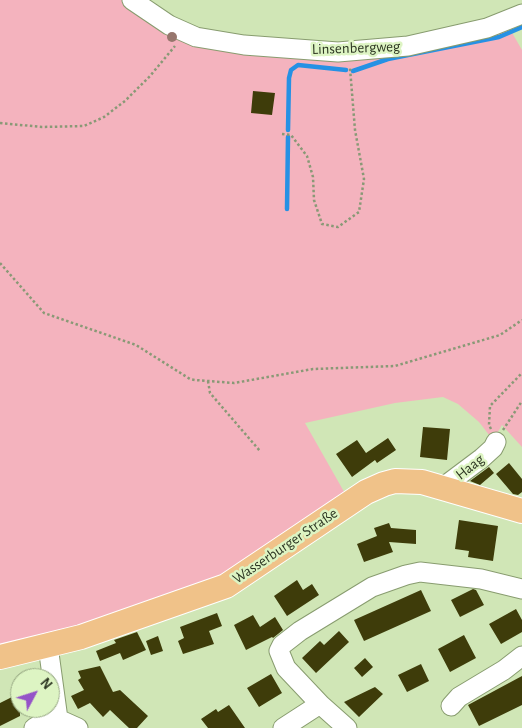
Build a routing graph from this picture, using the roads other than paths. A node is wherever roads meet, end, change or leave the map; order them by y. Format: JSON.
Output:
{"nodes":[{"id":1,"x":132,"y":0,"type":"edge"},
{"id":2,"x":522,"y":14,"type":"edge"},
{"id":3,"x":494,"y":438,"type":"road end"},
{"id":4,"x":442,"y":488,"type":"junction"},
{"id":5,"x":522,"y":511,"type":"edge"},
{"id":6,"x":522,"y":589,"type":"edge"},
{"id":7,"x":48,"y":646,"type":"junction"},
{"id":8,"x":522,"y":656,"type":"edge"},
{"id":9,"x":0,"y":657,"type":"edge"},
{"id":10,"x":320,"y":704,"type":"junction"},
{"id":11,"x":451,"y":706,"type":"dead end"},
{"id":12,"x":58,"y":719,"type":"junction"},
{"id":13,"x":34,"y":728,"type":"edge"},
{"id":14,"x":78,"y":728,"type":"edge"},
{"id":15,"x":283,"y":728,"type":"edge"},
{"id":16,"x":347,"y":728,"type":"edge"}],
"edges":[{"from":1,"to":2,"type":"street","name":"Linsenbergweg"},
{"from":3,"to":4,"type":"street","name":"Haag"},
{"from":4,"to":5,"type":"main road","name":"Wasserburger Straße"},
{"from":4,"to":7,"type":"main road","name":"Wasserburger Straße"},
{"from":6,"to":10,"type":"street"},
{"from":7,"to":9,"type":"main road","name":"Wasserburger Straße"},
{"from":7,"to":12,"type":"street"},
{"from":8,"to":11,"type":"street"},
{"from":10,"to":15,"type":"street"},
{"from":10,"to":16,"type":"street"},
{"from":12,"to":13,"type":"street"},
{"from":12,"to":14,"type":"street"}]}
